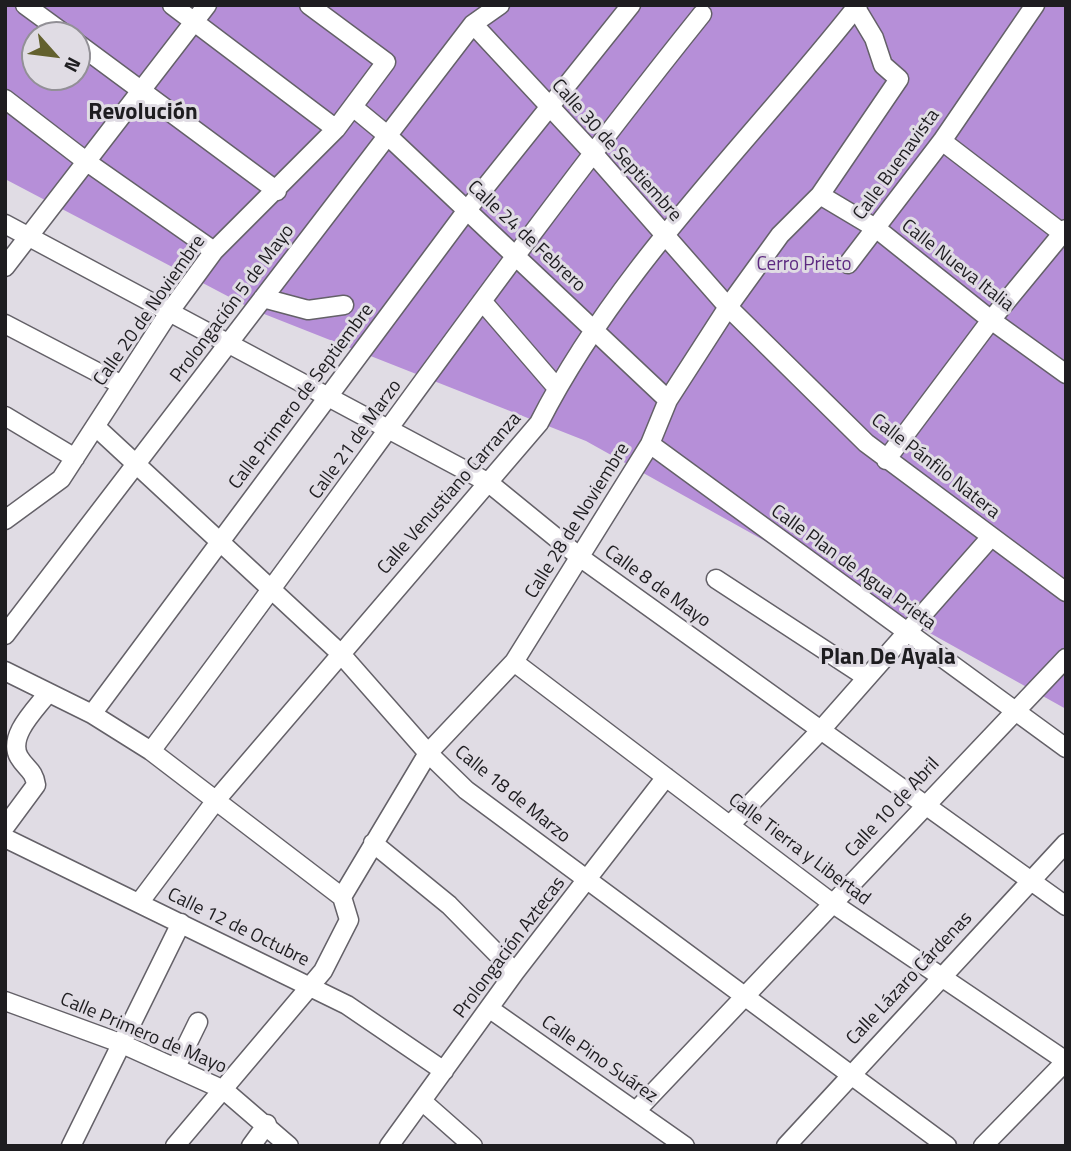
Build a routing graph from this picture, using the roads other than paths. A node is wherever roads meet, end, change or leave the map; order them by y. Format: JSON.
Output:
{"nodes":[{"id":1,"x":25,"y":5,"type":"edge"},
{"id":2,"x":172,"y":5,"type":"edge"},
{"id":3,"x":206,"y":5,"type":"edge"},
{"id":4,"x":309,"y":5,"type":"edge"},
{"id":5,"x":500,"y":5,"type":"edge"},
{"id":6,"x":631,"y":5,"type":"edge"},
{"id":7,"x":1035,"y":5,"type":"edge"},
{"id":8,"x":857,"y":6,"type":"edge"},
{"id":9,"x":702,"y":14,"type":"dead end"},
{"id":10,"x":47,"y":21,"type":"edge"},
{"id":11,"x":194,"y":22,"type":"junction"},
{"id":12,"x":473,"y":24,"type":"junction"},
{"id":13,"x":91,"y":54,"type":"edge"},
{"id":14,"x":141,"y":91,"type":"junction"},
{"id":15,"x":5,"y":99,"type":"edge"},
{"id":16,"x":548,"y":106,"type":"junction"},
{"id":17,"x":353,"y":107,"type":"junction"},
{"id":18,"x":336,"y":129,"type":"junction"},
{"id":19,"x":387,"y":135,"type":"junction"},
{"id":20,"x":942,"y":141,"type":"junction"},
{"id":21,"x":592,"y":152,"type":"junction"},
{"id":22,"x":87,"y":162,"type":"junction"},
{"id":23,"x":277,"y":191,"type":"junction"},
{"id":24,"x":820,"y":195,"type":"junction"},
{"id":25,"x":467,"y":210,"type":"junction"},
{"id":26,"x":5,"y":224,"type":"edge"},
{"id":27,"x":877,"y":229,"type":"junction"},
{"id":28,"x":1064,"y":231,"type":"edge"},
{"id":29,"x":666,"y":236,"type":"junction"},
{"id":30,"x":29,"y":237,"type":"junction"},
{"id":31,"x":214,"y":251,"type":"junction"},
{"id":32,"x":515,"y":256,"type":"junction"},
{"id":33,"x":848,"y":264,"type":"dead end"},
{"id":34,"x":5,"y":267,"type":"edge"},
{"id":35,"x":263,"y":298,"type":"junction"},
{"id":36,"x":482,"y":301,"type":"junction"},
{"id":37,"x":344,"y":305,"type":"dead end"},
{"id":38,"x":728,"y":307,"type":"junction"},
{"id":39,"x":170,"y":311,"type":"junction"},
{"id":40,"x":991,"y":320,"type":"junction"},
{"id":41,"x":5,"y":324,"type":"edge"},
{"id":42,"x":594,"y":330,"type":"junction"},
{"id":43,"x":230,"y":343,"type":"junction"},
{"id":44,"x":1066,"y":374,"type":"edge"},
{"id":45,"x":122,"y":384,"type":"junction"},
{"id":46,"x":557,"y":388,"type":"junction"},
{"id":47,"x":328,"y":396,"type":"junction"},
{"id":48,"x":668,"y":400,"type":"junction"},
{"id":49,"x":5,"y":416,"type":"edge"},
{"id":50,"x":96,"y":427,"type":"junction"},
{"id":51,"x":390,"y":430,"type":"junction"},
{"id":52,"x":650,"y":444,"type":"junction"},
{"id":53,"x":75,"y":458,"type":"junction"},
{"id":54,"x":886,"y":460,"type":"junction"},
{"id":55,"x":138,"y":464,"type":"junction"},
{"id":56,"x":489,"y":483,"type":"junction"},
{"id":57,"x":5,"y":520,"type":"edge"},
{"id":58,"x":991,"y":537,"type":"junction"},
{"id":59,"x":220,"y":542,"type":"junction"},
{"id":60,"x":580,"y":558,"type":"junction"},
{"id":61,"x":716,"y":579,"type":"dead end"},
{"id":62,"x":272,"y":591,"type":"junction"},
{"id":63,"x":1066,"y":592,"type":"edge"},
{"id":64,"x":904,"y":632,"type":"junction"},
{"id":65,"x":5,"y":635,"type":"edge"},
{"id":66,"x":340,"y":653,"type":"junction"},
{"id":67,"x":1066,"y":658,"type":"edge"},
{"id":68,"x":514,"y":662,"type":"junction"},
{"id":69,"x":5,"y":671,"type":"edge"},
{"id":70,"x":866,"y":677,"type":"junction"},
{"id":71,"x":48,"y":694,"type":"junction"},
{"id":72,"x":1014,"y":711,"type":"junction"},
{"id":73,"x":92,"y":714,"type":"junction"},
{"id":74,"x":820,"y":731,"type":"junction"},
{"id":75,"x":1066,"y":748,"type":"edge"},
{"id":76,"x":151,"y":751,"type":"junction"},
{"id":77,"x":428,"y":754,"type":"junction"},
{"id":78,"x":666,"y":777,"type":"junction"},
{"id":79,"x":217,"y":799,"type":"junction"},
{"id":80,"x":925,"y":804,"type":"junction"},
{"id":81,"x":730,"y":825,"type":"junction"},
{"id":82,"x":5,"y":827,"type":"edge"},
{"id":83,"x":5,"y":838,"type":"edge"},
{"id":84,"x":373,"y":842,"type":"junction"},
{"id":85,"x":1066,"y":843,"type":"edge"},
{"id":86,"x":587,"y":879,"type":"junction"},
{"id":87,"x":1030,"y":881,"type":"junction"},
{"id":88,"x":342,"y":897,"type":"junction"},
{"id":89,"x":139,"y":903,"type":"junction"},
{"id":90,"x":832,"y":903,"type":"junction"},
{"id":91,"x":1066,"y":906,"type":"edge"},
{"id":92,"x":181,"y":923,"type":"junction"},
{"id":93,"x":515,"y":972,"type":"junction"},
{"id":94,"x":941,"y":975,"type":"junction"},
{"id":95,"x":310,"y":986,"type":"junction"},
{"id":96,"x":746,"y":995,"type":"junction"},
{"id":97,"x":5,"y":1001,"type":"edge"},
{"id":98,"x":490,"y":1009,"type":"junction"},
{"id":99,"x":198,"y":1022,"type":"dead end"},
{"id":100,"x":120,"y":1043,"type":"junction"},
{"id":101,"x":1066,"y":1061,"type":"edge"},
{"id":102,"x":176,"y":1067,"type":"junction"},
{"id":103,"x":444,"y":1071,"type":"junction"},
{"id":104,"x":850,"y":1074,"type":"junction"},
{"id":105,"x":224,"y":1090,"type":"junction"},
{"id":106,"x":422,"y":1101,"type":"junction"},
{"id":107,"x":636,"y":1111,"type":"junction"},
{"id":108,"x":267,"y":1124,"type":"junction"},
{"id":109,"x":682,"y":1145,"type":"edge"},
{"id":110,"x":71,"y":1146,"type":"edge"},
{"id":111,"x":175,"y":1146,"type":"edge"},
{"id":112,"x":251,"y":1146,"type":"edge"},
{"id":113,"x":289,"y":1146,"type":"edge"},
{"id":114,"x":389,"y":1146,"type":"edge"},
{"id":115,"x":472,"y":1146,"type":"edge"},
{"id":116,"x":786,"y":1146,"type":"edge"},
{"id":117,"x":947,"y":1146,"type":"edge"},
{"id":118,"x":983,"y":1146,"type":"edge"}],
"edges":[{"from":1,"to":10,"type":"street"},
{"from":2,"to":11,"type":"street"},
{"from":3,"to":11,"type":"street"},
{"from":4,"to":17,"type":"street","name":"Calle 20 de Noviembre"},
{"from":5,"to":12,"type":"street","name":"Prolongación 5 de Mayo"},
{"from":6,"to":16,"type":"street","name":"Calle Primero de Septiembre"},
{"from":7,"to":20,"type":"street","name":"Calle Buenavista"},
{"from":8,"to":24,"type":"street","name":"Calle 28 de Noviembre"},
{"from":8,"to":29,"type":"street","name":"Calle Venustiano Carranza"},
{"from":9,"to":21,"type":"street","name":"Calle 21 de Marzo"},
{"from":11,"to":14,"type":"street"},
{"from":11,"to":18,"type":"street"},
{"from":12,"to":16,"type":"street","name":"Calle 30 de Septiembre"},
{"from":12,"to":19,"type":"street","name":"Prolongación 5 de Mayo"},
{"from":13,"to":14,"type":"street"},
{"from":14,"to":22,"type":"street"},
{"from":14,"to":23,"type":"street"},
{"from":15,"to":22,"type":"street"},
{"from":16,"to":21,"type":"street","name":"Calle 30 de Septiembre"},
{"from":16,"to":25,"type":"street","name":"Calle Primero de Septiembre"},
{"from":17,"to":18,"type":"street","name":"Calle 20 de Noviembre"},
{"from":17,"to":19,"type":"street","name":"Calle 24 de Febrero"},
{"from":18,"to":23,"type":"street","name":"Calle 20 de Noviembre"},
{"from":19,"to":25,"type":"street","name":"Calle 24 de Febrero"},
{"from":19,"to":35,"type":"street","name":"Prolongación 5 de Mayo"},
{"from":20,"to":27,"type":"street","name":"Calle Buenavista"},
{"from":20,"to":28,"type":"street"},
{"from":21,"to":29,"type":"street","name":"Calle 30 de Septiembre"},
{"from":21,"to":32,"type":"street","name":"Calle 21 de Marzo"},
{"from":22,"to":30,"type":"street"},
{"from":22,"to":31,"type":"street"},
{"from":23,"to":31,"type":"street","name":"Calle 20 de Noviembre"},
{"from":24,"to":27,"type":"street","name":"Calle Nueva Italia"},
{"from":24,"to":38,"type":"street","name":"Calle 28 de Noviembre"},
{"from":25,"to":32,"type":"street","name":"Calle 24 de Febrero"},
{"from":25,"to":47,"type":"street","name":"Calle Primero de Septiembre"},
{"from":26,"to":30,"type":"street","name":"Calle 8 de Mayo"},
{"from":27,"to":33,"type":"street","name":"Calle Buenavista"},
{"from":27,"to":40,"type":"street","name":"Calle Nueva Italia"},
{"from":28,"to":40,"type":"street"},
{"from":29,"to":38,"type":"street","name":"Calle 30 de Septiembre"},
{"from":29,"to":42,"type":"street","name":"Calle Venustiano Carranza"},
{"from":30,"to":34,"type":"street"},
{"from":30,"to":39,"type":"street","name":"Calle 8 de Mayo"},
{"from":31,"to":39,"type":"street","name":"Calle 20 de Noviembre"},
{"from":32,"to":36,"type":"street","name":"Calle 21 de Marzo"},
{"from":32,"to":42,"type":"street","name":"Calle 24 de Febrero"},
{"from":35,"to":37,"type":"street"},
{"from":35,"to":43,"type":"street","name":"Prolongación 5 de Mayo"},
{"from":36,"to":46,"type":"street"},
{"from":36,"to":51,"type":"street","name":"Calle 21 de Marzo"},
{"from":38,"to":48,"type":"street","name":"Calle 28 de Noviembre"},
{"from":38,"to":54,"type":"street","name":"Calle Pánfilo Natera"},
{"from":39,"to":43,"type":"street","name":"Calle 8 de Mayo"},
{"from":39,"to":45,"type":"street","name":"Calle 20 de Noviembre"},
{"from":40,"to":44,"type":"street","name":"Calle Nueva Italia"},
{"from":40,"to":54,"type":"street"},
{"from":41,"to":45,"type":"street"},
{"from":42,"to":46,"type":"street","name":"Calle Venustiano Carranza"},
{"from":42,"to":48,"type":"street","name":"Calle 24 de Febrero"},
{"from":43,"to":47,"type":"street","name":"Calle 8 de Mayo"},
{"from":43,"to":55,"type":"street","name":"Prolongación 5 de Mayo"},
{"from":45,"to":50,"type":"street","name":"Calle 20 de Noviembre"},
{"from":46,"to":56,"type":"street","name":"Calle Venustiano Carranza"},
{"from":47,"to":51,"type":"street","name":"Calle 8 de Mayo"},
{"from":47,"to":59,"type":"street","name":"Calle Primero de Septiembre"},
{"from":48,"to":52,"type":"street","name":"Calle 28 de Noviembre"},
{"from":49,"to":53,"type":"street"},
{"from":50,"to":53,"type":"street","name":"Calle 20 de Noviembre"},
{"from":50,"to":55,"type":"street","name":"Calle 18 de Marzo"},
{"from":51,"to":56,"type":"street","name":"Calle 8 de Mayo"},
{"from":51,"to":62,"type":"street","name":"Calle 21 de Marzo"},
{"from":52,"to":60,"type":"street","name":"Calle 28 de Noviembre"},
{"from":52,"to":64,"type":"street","name":"Calle Plan de Agua Prieta"},
{"from":53,"to":57,"type":"street","name":"Calle 20 de Noviembre"},
{"from":54,"to":58,"type":"street","name":"Calle Pánfilo Natera"},
{"from":55,"to":59,"type":"street","name":"Calle 18 de Marzo"},
{"from":55,"to":65,"type":"street","name":"Prolongación 5 de Mayo"},
{"from":56,"to":60,"type":"street","name":"Calle 8 de Mayo"},
{"from":56,"to":66,"type":"street","name":"Calle Venustiano Carranza"},
{"from":58,"to":63,"type":"street","name":"Calle Pánfilo Natera"},
{"from":58,"to":64,"type":"street"},
{"from":59,"to":62,"type":"street","name":"Calle 18 de Marzo"},
{"from":59,"to":73,"type":"street","name":"Calle Primero de Septiembre"},
{"from":60,"to":68,"type":"street","name":"Calle 28 de Noviembre"},
{"from":60,"to":74,"type":"street","name":"Calle 8 de Mayo"},
{"from":61,"to":70,"type":"street"},
{"from":62,"to":66,"type":"street","name":"Calle 18 de Marzo"},
{"from":62,"to":76,"type":"street","name":"Calle 21 de Marzo"},
{"from":64,"to":70,"type":"street"},
{"from":64,"to":72,"type":"street","name":"Calle Plan de Agua Prieta"},
{"from":66,"to":77,"type":"street","name":"Calle 18 de Marzo"},
{"from":66,"to":79,"type":"street","name":"Calle Venustiano Carranza"},
{"from":67,"to":72,"type":"street","name":"Calle 10 de Abril"},
{"from":68,"to":77,"type":"street","name":"Calle 28 de Noviembre"},
{"from":68,"to":78,"type":"street","name":"Calle Tierra y Libertad"},
{"from":69,"to":71,"type":"street"},
{"from":70,"to":74,"type":"street"},
{"from":71,"to":73,"type":"street"},
{"from":71,"to":82,"type":"street"},
{"from":72,"to":75,"type":"street","name":"Calle Plan de Agua Prieta"},
{"from":72,"to":80,"type":"street","name":"Calle 10 de Abril"},
{"from":73,"to":76,"type":"street"},
{"from":74,"to":80,"type":"street","name":"Calle 8 de Mayo"},
{"from":74,"to":81,"type":"street"},
{"from":76,"to":79,"type":"street"},
{"from":77,"to":84,"type":"street","name":"Calle 28 de Noviembre"},
{"from":77,"to":86,"type":"street","name":"Calle 18 de Marzo"},
{"from":78,"to":81,"type":"street","name":"Calle Tierra y Libertad"},
{"from":78,"to":86,"type":"street","name":"Prolongación Aztecas"},
{"from":79,"to":88,"type":"street"},
{"from":79,"to":89,"type":"street","name":"Calle Venustiano Carranza"},
{"from":80,"to":87,"type":"street","name":"Calle 8 de Mayo"},
{"from":80,"to":90,"type":"street","name":"Calle 10 de Abril"},
{"from":81,"to":90,"type":"street","name":"Calle Tierra y Libertad"},
{"from":83,"to":89,"type":"street","name":"Calle 12 de Octubre"},
{"from":84,"to":88,"type":"street","name":"Calle 28 de Noviembre"},
{"from":84,"to":93,"type":"street"},
{"from":85,"to":87,"type":"street","name":"Calle Lázaro Cárdenas"},
{"from":86,"to":93,"type":"street","name":"Prolongación Aztecas"},
{"from":86,"to":96,"type":"street","name":"Calle 18 de Marzo"},
{"from":87,"to":91,"type":"street","name":"Calle 8 de Mayo"},
{"from":87,"to":94,"type":"street","name":"Calle Lázaro Cárdenas"},
{"from":88,"to":95,"type":"street"},
{"from":89,"to":92,"type":"street","name":"Calle 12 de Octubre"},
{"from":90,"to":94,"type":"street","name":"Calle Tierra y Libertad"},
{"from":90,"to":96,"type":"street","name":"Calle 10 de Abril"},
{"from":92,"to":95,"type":"street","name":"Calle 12 de Octubre"},
{"from":92,"to":100,"type":"street"},
{"from":93,"to":98,"type":"street","name":"Prolongación Aztecas"},
{"from":94,"to":101,"type":"street","name":"Calle Tierra y Libertad"},
{"from":94,"to":104,"type":"street","name":"Calle Lázaro Cárdenas"},
{"from":95,"to":103,"type":"street","name":"Calle 12 de Octubre"},
{"from":95,"to":105,"type":"street"},
{"from":96,"to":104,"type":"street","name":"Calle 18 de Marzo"},
{"from":96,"to":107,"type":"street","name":"Calle 10 de Abril"},
{"from":97,"to":100,"type":"street","name":"Calle Primero de Mayo"},
{"from":98,"to":103,"type":"street","name":"Prolongación Aztecas"},
{"from":98,"to":107,"type":"street","name":"Calle Pino Suárez"},
{"from":99,"to":102,"type":"street"},
{"from":100,"to":102,"type":"street","name":"Calle Primero de Mayo"},
{"from":100,"to":110,"type":"street"},
{"from":101,"to":118,"type":"street"},
{"from":102,"to":105,"type":"street","name":"Calle Primero de Mayo"},
{"from":103,"to":106,"type":"street","name":"Prolongación Aztecas"},
{"from":104,"to":116,"type":"street","name":"Calle Lázaro Cárdenas"},
{"from":104,"to":117,"type":"street","name":"Calle 18 de Marzo"},
{"from":105,"to":108,"type":"street","name":"Calle Primero de Mayo"},
{"from":105,"to":111,"type":"street"},
{"from":106,"to":114,"type":"street","name":"Prolongación Aztecas"},
{"from":106,"to":115,"type":"street"},
{"from":107,"to":109,"type":"street","name":"Calle Pino Suárez"},
{"from":108,"to":112,"type":"street"},
{"from":108,"to":113,"type":"street","name":"Calle Primero de Mayo"}]}
